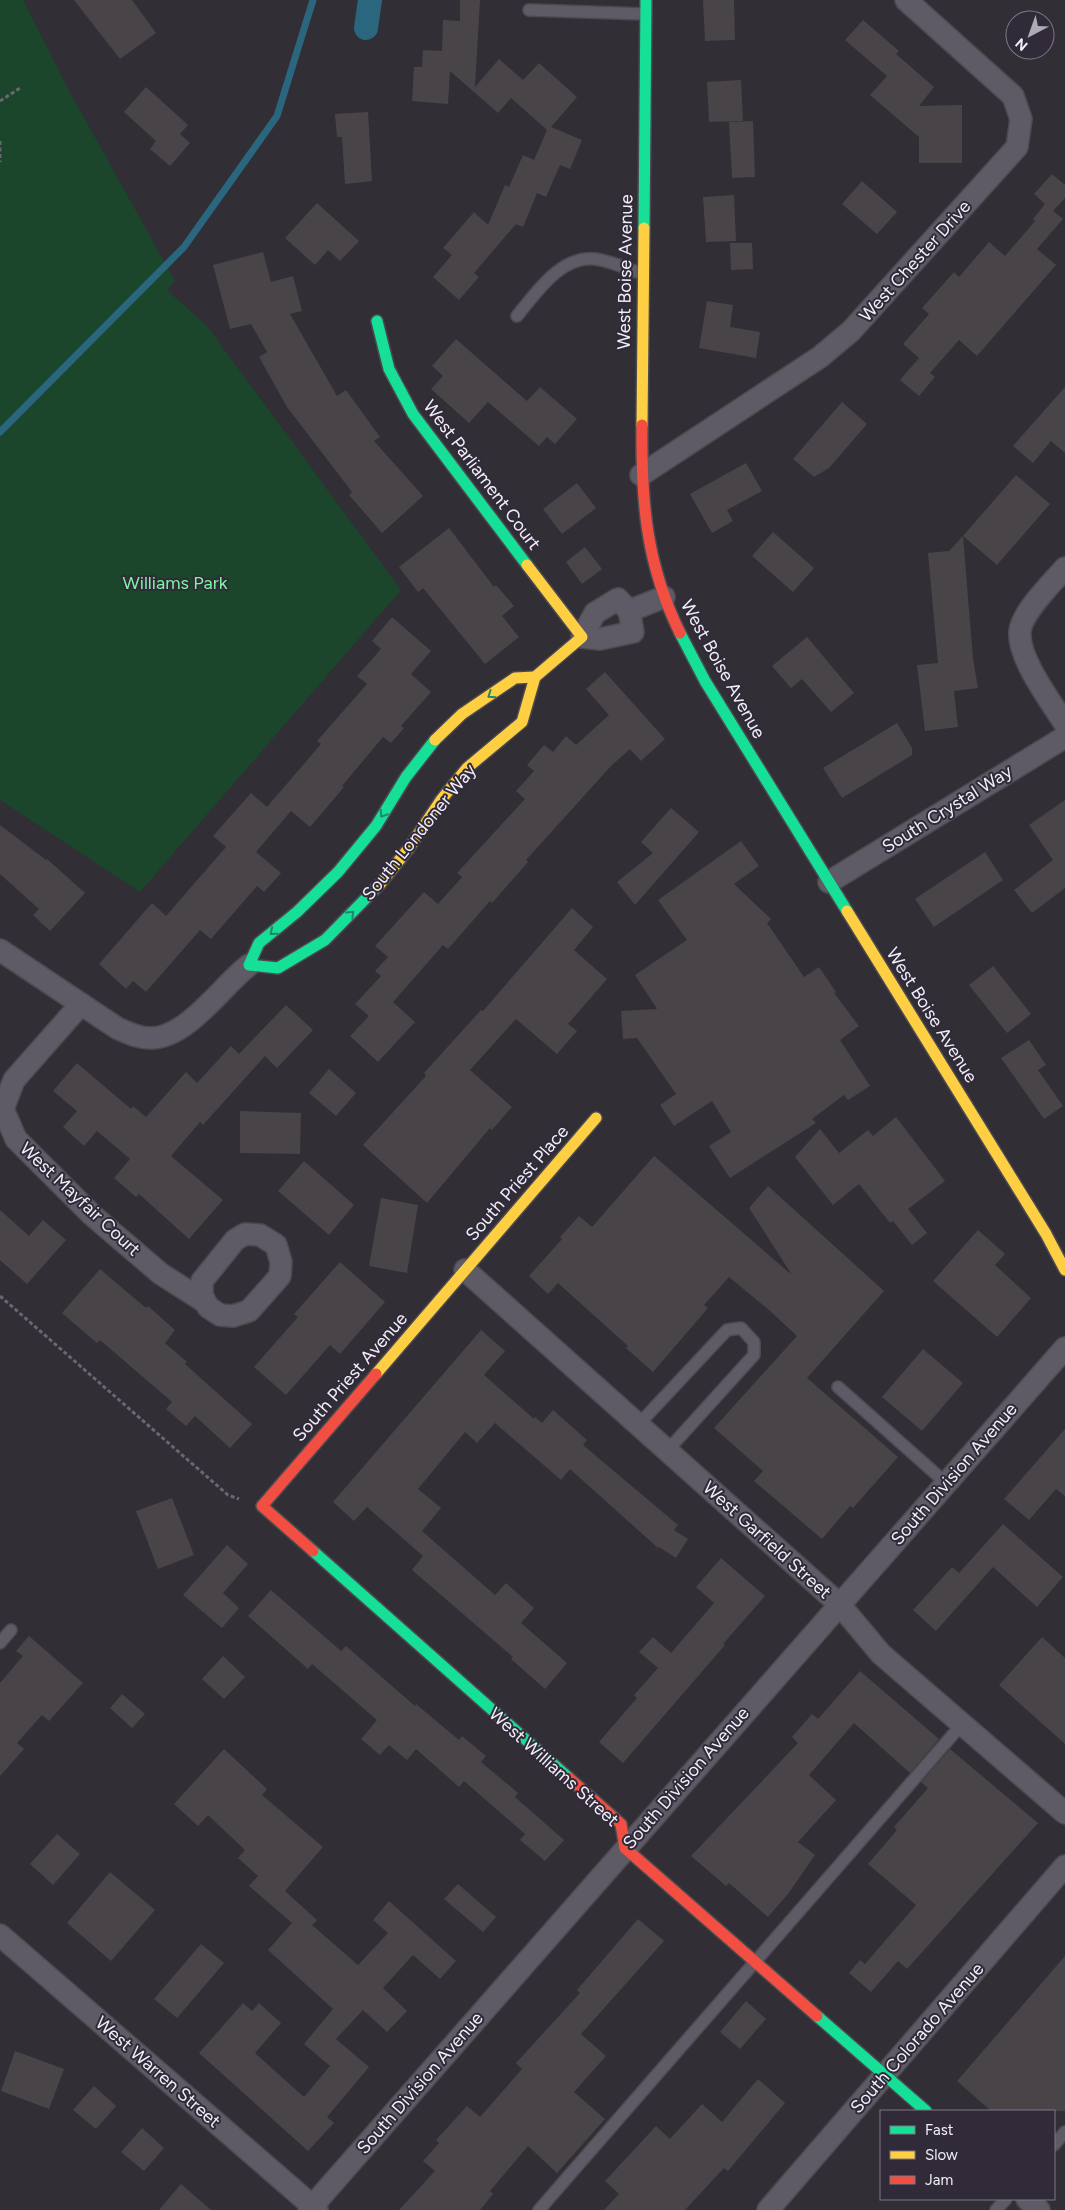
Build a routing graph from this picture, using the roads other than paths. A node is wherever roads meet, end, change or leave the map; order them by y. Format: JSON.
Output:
{"nodes":[{"id":1,"x":646,"y":0,"type":"edge"},
{"id":2,"x":906,"y":0,"type":"edge"},
{"id":3,"x":529,"y":10,"type":"dead end"},
{"id":4,"x":646,"y":14,"type":"junction"},
{"id":5,"x":643,"y":274,"type":"junction"},
{"id":6,"x":517,"y":316,"type":"dead end"},
{"id":7,"x":377,"y":321,"type":"dead end"},
{"id":8,"x":641,"y":475,"type":"junction"},
{"id":9,"x":1065,"y":568,"type":"edge"},
{"id":10,"x":664,"y":597,"type":"junction"},
{"id":11,"x":582,"y":637,"type":"junction"},
{"id":12,"x":535,"y":677,"type":"junction"},
{"id":13,"x":1065,"y":724,"type":"edge"},
{"id":14,"x":1065,"y":737,"type":"edge"},
{"id":15,"x":829,"y":882,"type":"junction"},
{"id":16,"x":0,"y":950,"type":"edge"},
{"id":17,"x":249,"y":965,"type":"junction"},
{"id":18,"x":81,"y":1004,"type":"junction"},
{"id":19,"x":596,"y":1118,"type":"dead end"},
{"id":20,"x":465,"y":1270,"type":"junction"},
{"id":21,"x":1065,"y":1270,"type":"edge"},
{"id":22,"x":205,"y":1302,"type":"dead end"},
{"id":23,"x":1065,"y":1348,"type":"edge"},
{"id":24,"x":838,"y":1387,"type":"dead end"},
{"id":25,"x":638,"y":1425,"type":"junction"},
{"id":26,"x":667,"y":1450,"type":"junction"},
{"id":27,"x":946,"y":1483,"type":"junction"},
{"id":28,"x":262,"y":1506,"type":"joint"},
{"id":29,"x":838,"y":1604,"type":"junction"},
{"id":30,"x":11,"y":1630,"type":"dead end"},
{"id":31,"x":0,"y":1643,"type":"edge"},
{"id":32,"x":962,"y":1723,"type":"junction"},
{"id":33,"x":1065,"y":1813,"type":"edge"},
{"id":34,"x":625,"y":1848,"type":"junction"},
{"id":35,"x":1065,"y":1866,"type":"edge"},
{"id":36,"x":0,"y":1935,"type":"edge"},
{"id":37,"x":756,"y":1962,"type":"junction"},
{"id":38,"x":885,"y":2075,"type":"junction"},
{"id":39,"x":925,"y":2110,"type":"edge"},
{"id":40,"x":1065,"y":2132,"type":"edge"},
{"id":41,"x":1055,"y":2144,"type":"edge"},
{"id":42,"x":1005,"y":2200,"type":"edge"},
{"id":43,"x":1027,"y":2200,"type":"edge"},
{"id":44,"x":313,"y":2209,"type":"edge"},
{"id":45,"x":539,"y":2210,"type":"edge"},
{"id":46,"x":768,"y":2210,"type":"edge"},
{"id":47,"x":996,"y":2210,"type":"edge"},
{"id":48,"x":1039,"y":2210,"type":"edge"}],
"edges":[{"from":1,"to":4,"type":"street","name":"West Boise Avenue"},
{"from":2,"to":8,"type":"street","name":"West Chester Drive"},
{"from":3,"to":4,"type":"lane"},
{"from":4,"to":5,"type":"street","name":"West Boise Avenue"},
{"from":5,"to":6,"type":"lane"},
{"from":5,"to":8,"type":"street","name":"West Boise Avenue"},
{"from":7,"to":11,"type":"street","name":"West Parliament Court"},
{"from":8,"to":10,"type":"street","name":"West Boise Avenue"},
{"from":9,"to":13,"type":"street"},
{"from":10,"to":11,"type":"street"},
{"from":10,"to":15,"type":"street","name":"West Boise Avenue"},
{"from":11,"to":12,"type":"street"},
{"from":12,"to":17,"type":"street","name":"South Londoner Way","one_way":true},
{"from":17,"to":12,"type":"street","name":"South Londoner Way","one_way":true},
{"from":14,"to":15,"type":"street","name":"South Crystal Way"},
{"from":15,"to":21,"type":"street","name":"West Boise Avenue"},
{"from":16,"to":18,"type":"street","name":"South Londoner Way"},
{"from":17,"to":18,"type":"street","name":"South Londoner Way"},
{"from":18,"to":22,"type":"street","name":"West Mayfair Court"},
{"from":19,"to":20,"type":"street","name":"South Priest Place"},
{"from":20,"to":25,"type":"street","name":"West Garfield Street"},
{"from":20,"to":28,"type":"street","name":"South Priest Avenue"},
{"from":23,"to":27,"type":"street","name":"South Division Avenue"},
{"from":24,"to":27,"type":"lane"},
{"from":25,"to":26,"type":"street","name":"West Garfield Street"},
{"from":25,"to":26,"type":"lane"},
{"from":26,"to":29,"type":"street","name":"West Garfield Street"},
{"from":27,"to":29,"type":"street","name":"South Division Avenue"},
{"from":28,"to":34,"type":"street","name":"West Williams Street"},
{"from":29,"to":32,"type":"street","name":"West Garfield Street"},
{"from":29,"to":34,"type":"street","name":"South Division Avenue"},
{"from":30,"to":31,"type":"lane"},
{"from":32,"to":33,"type":"street","name":"West Garfield Street"},
{"from":32,"to":37,"type":"lane"},
{"from":34,"to":37,"type":"street","name":"West Williams Street"},
{"from":34,"to":44,"type":"street","name":"South Division Avenue"},
{"from":35,"to":38,"type":"street","name":"South Colorado Avenue"},
{"from":36,"to":44,"type":"street","name":"West Warren Street"},
{"from":37,"to":38,"type":"street","name":"West Williams Street"},
{"from":37,"to":45,"type":"lane"},
{"from":38,"to":39,"type":"street","name":"West Williams Street"},
{"from":38,"to":46,"type":"street","name":"South Colorado Avenue"},
{"from":40,"to":41,"type":"lane"},
{"from":42,"to":47,"type":"lane"},
{"from":43,"to":48,"type":"street"}]}
